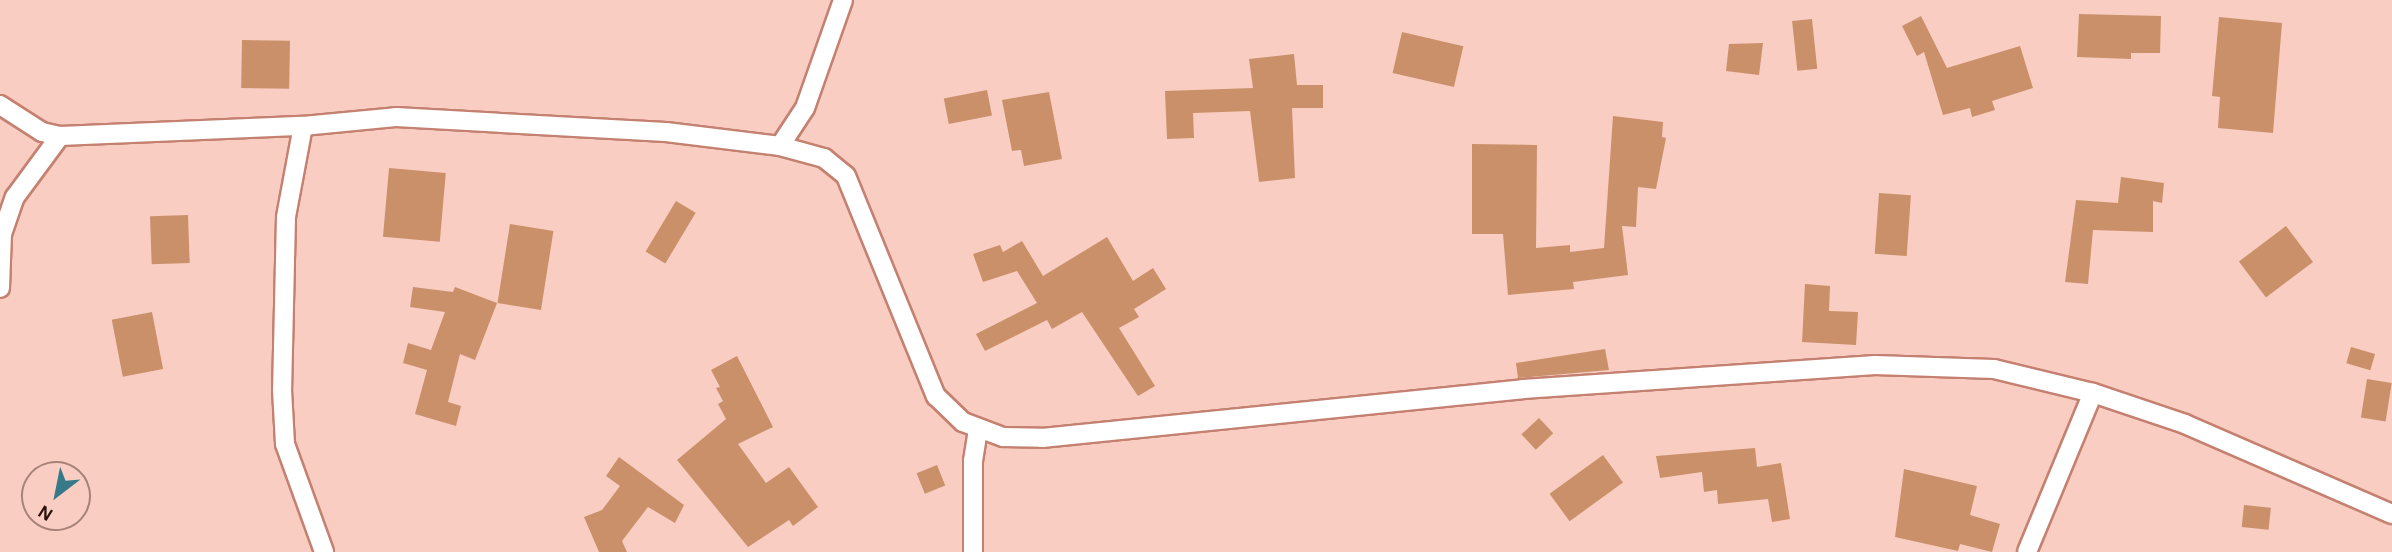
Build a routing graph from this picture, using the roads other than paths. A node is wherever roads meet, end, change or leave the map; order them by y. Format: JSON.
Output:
{"nodes":[{"id":1,"x":843,"y":0,"type":"edge"},
{"id":2,"x":0,"y":105,"type":"edge"},
{"id":3,"x":303,"y":126,"type":"junction"},
{"id":4,"x":60,"y":136,"type":"junction"},
{"id":5,"x":780,"y":146,"type":"junction"},
{"id":6,"x":0,"y":288,"type":"edge"},
{"id":7,"x":2093,"y":393,"type":"junction"},
{"id":8,"x":978,"y":430,"type":"junction"},
{"id":9,"x":2392,"y":514,"type":"edge"},
{"id":10,"x":324,"y":552,"type":"edge"},
{"id":11,"x":973,"y":552,"type":"edge"},
{"id":12,"x":2027,"y":552,"type":"edge"}],
"edges":[{"from":1,"to":5,"type":"street"},
{"from":2,"to":4,"type":"street"},
{"from":3,"to":4,"type":"street"},
{"from":3,"to":5,"type":"street"},
{"from":3,"to":10,"type":"street"},
{"from":4,"to":6,"type":"street"},
{"from":5,"to":8,"type":"street"},
{"from":7,"to":8,"type":"street"},
{"from":7,"to":9,"type":"street"},
{"from":7,"to":12,"type":"street"},
{"from":8,"to":11,"type":"street"}]}
